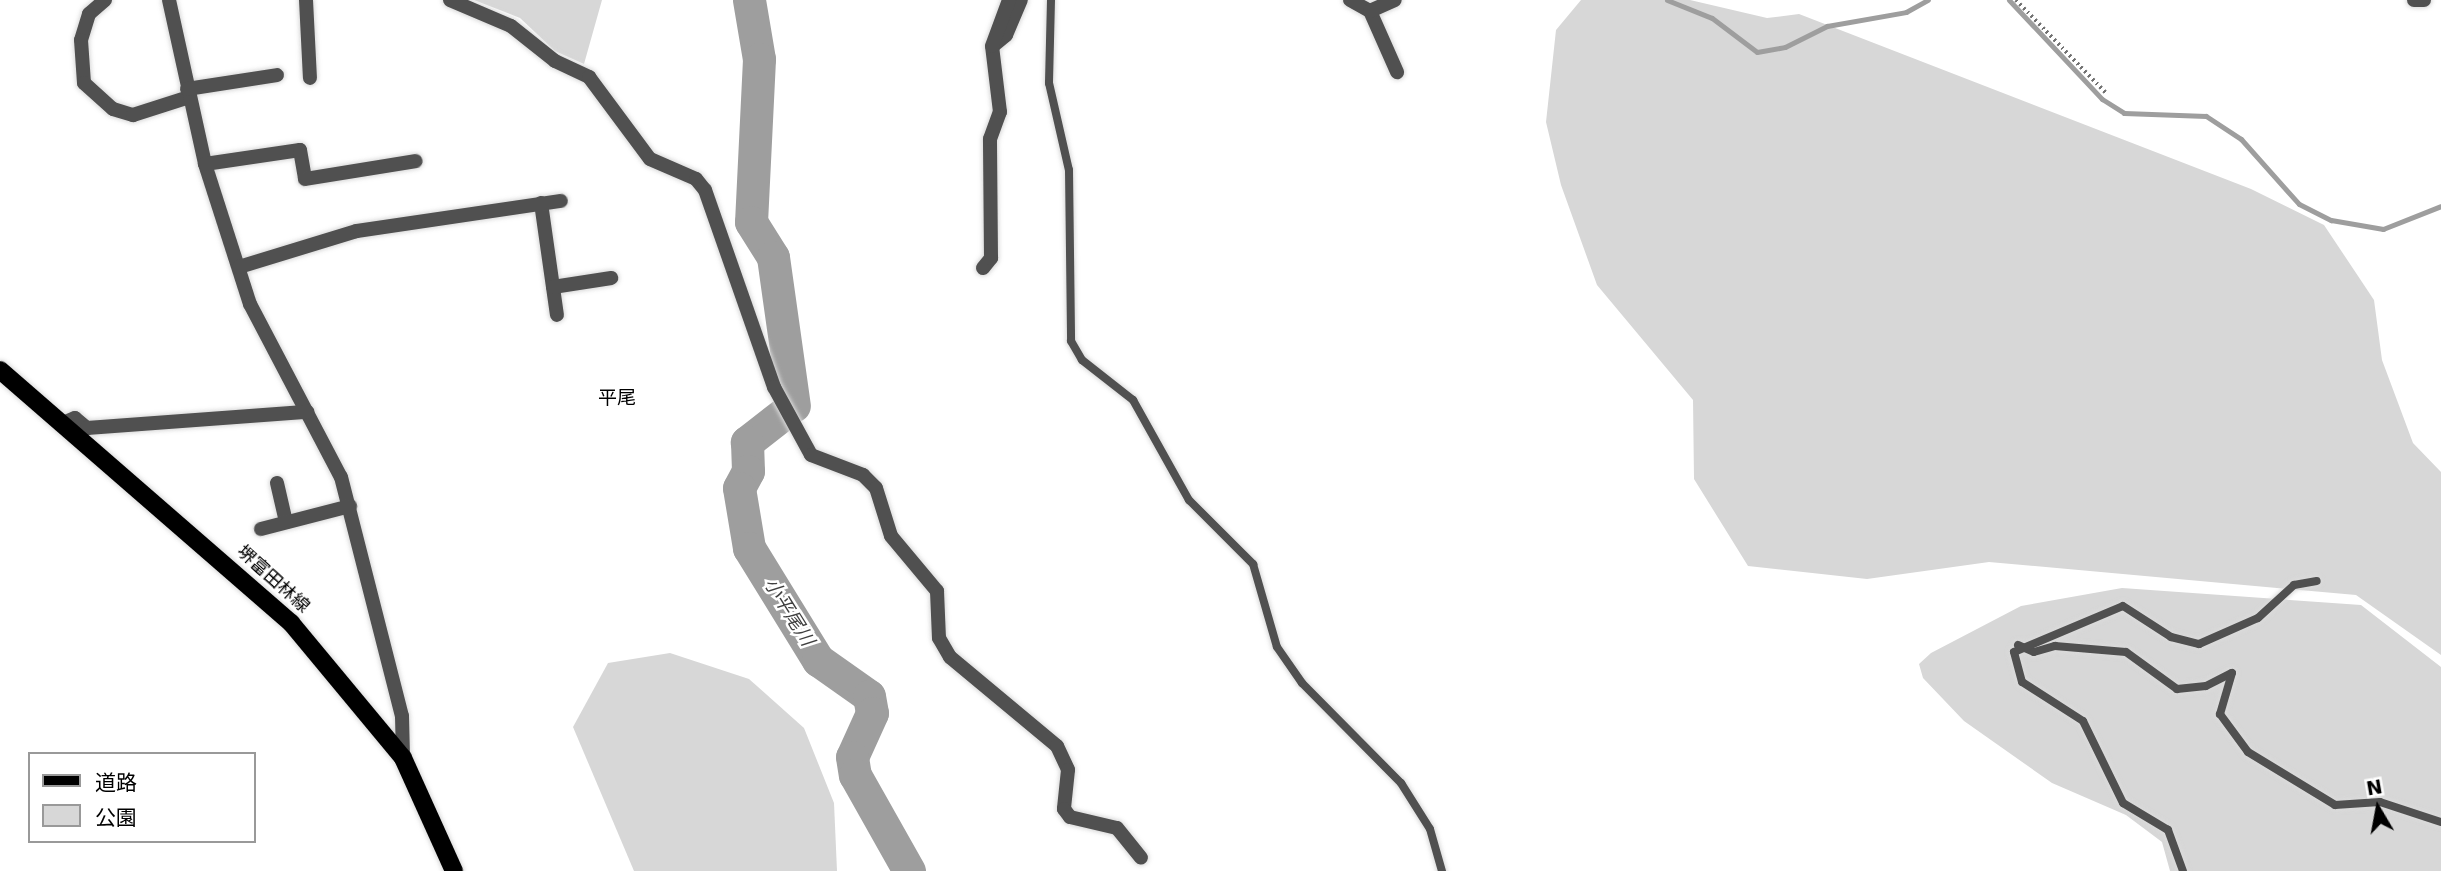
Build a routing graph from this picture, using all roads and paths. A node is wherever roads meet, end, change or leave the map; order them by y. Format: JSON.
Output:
{"nodes":[{"id":1,"x":105,"y":0,"type":"edge"},
{"id":2,"x":169,"y":0,"type":"edge"},
{"id":3,"x":306,"y":0,"type":"edge"},
{"id":4,"x":450,"y":0,"type":"edge"},
{"id":5,"x":1009,"y":0,"type":"edge"},
{"id":6,"x":1021,"y":0,"type":"edge"},
{"id":7,"x":1051,"y":0,"type":"edge"},
{"id":8,"x":1350,"y":0,"type":"edge"},
{"id":9,"x":1395,"y":0,"type":"edge"},
{"id":10,"x":2016,"y":0,"type":"edge"},
{"id":11,"x":2414,"y":0,"type":"edge"},
{"id":12,"x":2424,"y":0,"type":"edge"},
{"id":13,"x":1370,"y":11,"type":"junction"},
{"id":14,"x":992,"y":46,"type":"junction"},
{"id":15,"x":1397,"y":72,"type":"dead end"},
{"id":16,"x":277,"y":75,"type":"dead end"},
{"id":17,"x":310,"y":78,"type":"dead end"},
{"id":18,"x":188,"y":93,"type":"junction"},
{"id":19,"x":2107,"y":94,"type":"dead end"},
{"id":20,"x":416,"y":162,"type":"dead end"},
{"id":21,"x":205,"y":164,"type":"junction"},
{"id":22,"x":561,"y":201,"type":"dead end"},
{"id":23,"x":541,"y":204,"type":"junction"},
{"id":24,"x":239,"y":267,"type":"junction"},
{"id":25,"x":983,"y":268,"type":"dead end"},
{"id":26,"x":611,"y":278,"type":"dead end"},
{"id":27,"x":553,"y":287,"type":"junction"},
{"id":28,"x":557,"y":315,"type":"dead end"},
{"id":29,"x":0,"y":370,"type":"edge"},
{"id":30,"x":307,"y":412,"type":"junction"},
{"id":31,"x":63,"y":423,"type":"junction"},
{"id":32,"x":277,"y":483,"type":"dead end"},
{"id":33,"x":350,"y":506,"type":"junction"},
{"id":34,"x":286,"y":522,"type":"junction"},
{"id":35,"x":261,"y":529,"type":"dead end"},
{"id":36,"x":2317,"y":581,"type":"dead end"},
{"id":37,"x":2018,"y":645,"type":"junction"},
{"id":38,"x":403,"y":758,"type":"junction"},
{"id":39,"x":2441,"y":822,"type":"edge"},
{"id":40,"x":1141,"y":858,"type":"dead end"},
{"id":41,"x":454,"y":871,"type":"edge"},
{"id":42,"x":1442,"y":871,"type":"edge"},
{"id":43,"x":2183,"y":871,"type":"edge"}],
"edges":[{"from":1,"to":18,"type":"street"},
{"from":2,"to":18,"type":"street"},
{"from":3,"to":17,"type":"street"},
{"from":4,"to":40,"type":"street"},
{"from":5,"to":14,"type":"street"},
{"from":6,"to":14,"type":"street"},
{"from":7,"to":42,"type":"lane"},
{"from":8,"to":13,"type":"street"},
{"from":9,"to":13,"type":"street"},
{"from":10,"to":19,"type":"path"},
{"from":11,"to":12,"type":"street"},
{"from":13,"to":15,"type":"street"},
{"from":14,"to":25,"type":"street"},
{"from":16,"to":18,"type":"street"},
{"from":18,"to":21,"type":"street"},
{"from":20,"to":21,"type":"street"},
{"from":21,"to":24,"type":"street"},
{"from":22,"to":23,"type":"street"},
{"from":23,"to":24,"type":"street"},
{"from":23,"to":27,"type":"street"},
{"from":24,"to":30,"type":"street"},
{"from":26,"to":27,"type":"street"},
{"from":27,"to":28,"type":"street"},
{"from":29,"to":31,"type":"main road","name":"堺富田林線"},
{"from":30,"to":31,"type":"street"},
{"from":30,"to":33,"type":"street"},
{"from":31,"to":38,"type":"main road","name":"堺富田林線"},
{"from":32,"to":34,"type":"street"},
{"from":33,"to":34,"type":"street"},
{"from":33,"to":38,"type":"street"},
{"from":34,"to":35,"type":"street"},
{"from":36,"to":37,"type":"lane"},
{"from":37,"to":39,"type":"lane"},
{"from":37,"to":43,"type":"lane"},
{"from":38,"to":41,"type":"main road","name":"堺富田林線"}]}
